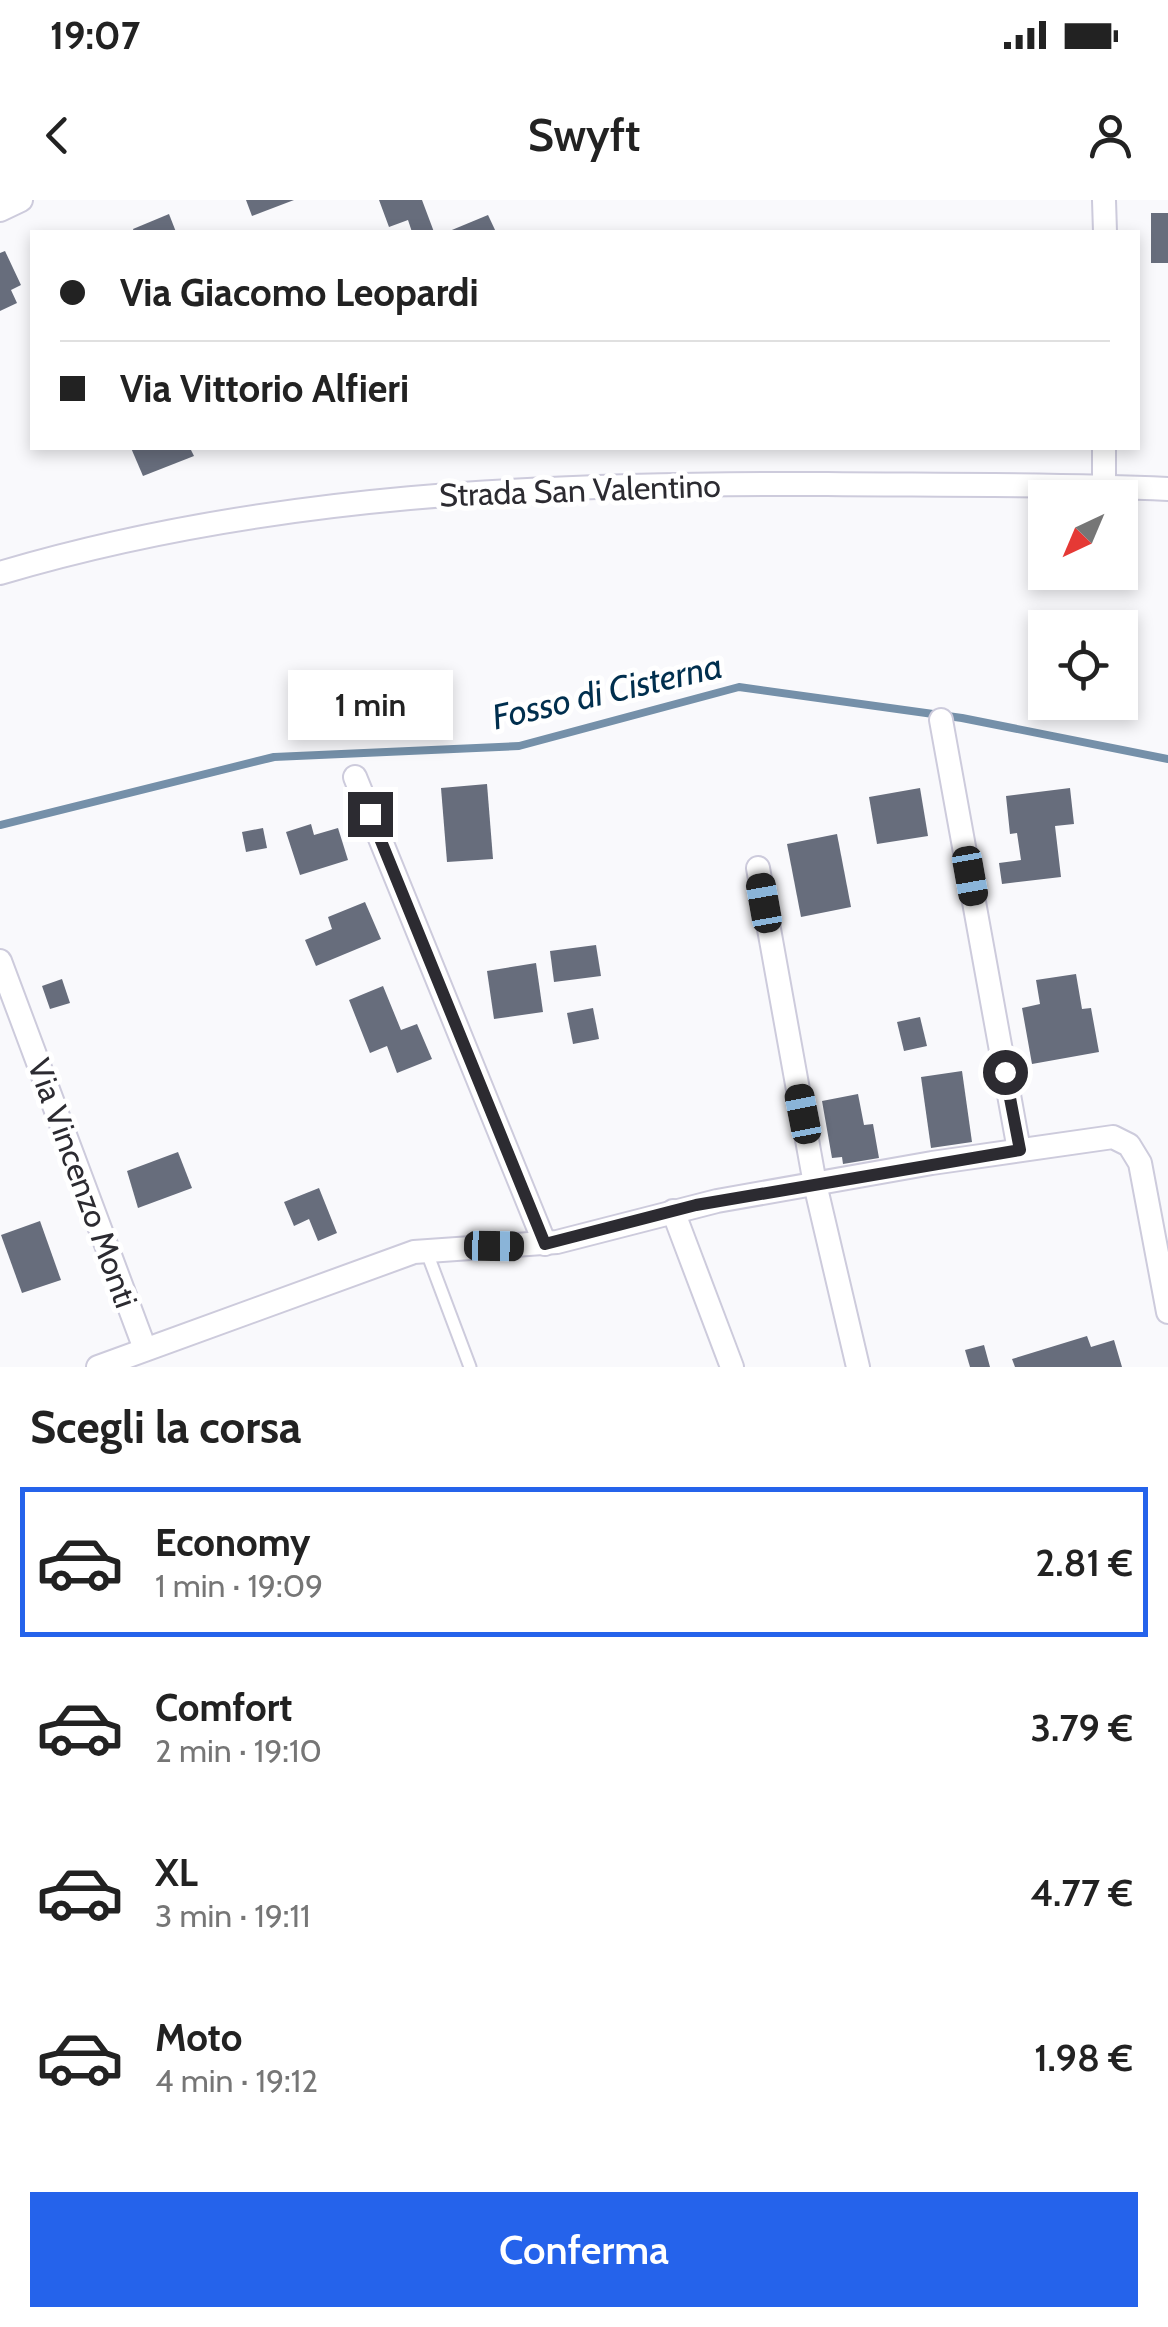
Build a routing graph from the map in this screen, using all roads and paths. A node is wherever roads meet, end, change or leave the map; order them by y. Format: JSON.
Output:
{"nodes":[{"id":1,"x":22,"y":200,"type":"edge"},
{"id":2,"x":1104,"y":200,"type":"edge"},
{"id":3,"x":0,"y":210,"type":"edge"},
{"id":4,"x":1105,"y":230,"type":"edge"},
{"id":5,"x":1104,"y":450,"type":"edge"},
{"id":6,"x":1104,"y":480,"type":"edge"},
{"id":7,"x":1028,"y":486,"type":"edge"},
{"id":8,"x":1138,"y":488,"type":"edge"},
{"id":9,"x":1168,"y":489,"type":"edge"},
{"id":10,"x":0,"y":573,"type":"edge"},
{"id":11,"x":941,"y":720,"type":"dead end"},
{"id":12,"x":355,"y":777,"type":"dead end"},
{"id":13,"x":758,"y":868,"type":"dead end"},
{"id":14,"x":0,"y":961,"type":"edge"},
{"id":15,"x":1020,"y":1150,"type":"junction"},
{"id":16,"x":816,"y":1184,"type":"junction"},
{"id":17,"x":673,"y":1211,"type":"junction"},
{"id":18,"x":545,"y":1244,"type":"junction"},
{"id":19,"x":426,"y":1250,"type":"junction"},
{"id":20,"x":1168,"y":1312,"type":"edge"},
{"id":21,"x":145,"y":1349,"type":"junction"},
{"id":22,"x":98,"y":1367,"type":"edge"},
{"id":23,"x":470,"y":1367,"type":"edge"},
{"id":24,"x":732,"y":1367,"type":"edge"},
{"id":25,"x":858,"y":1367,"type":"edge"}],
"edges":[{"from":1,"to":3,"type":"street"},
{"from":2,"to":4,"type":"street"},
{"from":5,"to":6,"type":"street"},
{"from":7,"to":10,"type":"street","name":"Strada San Valentino"},
{"from":8,"to":9,"type":"street","name":"Strada San Valentino"},
{"from":11,"to":15,"type":"street"},
{"from":12,"to":18,"type":"street"},
{"from":13,"to":16,"type":"street"},
{"from":14,"to":21,"type":"street","name":"Via Vincenzo Monti"},
{"from":15,"to":16,"type":"street"},
{"from":15,"to":20,"type":"street"},
{"from":16,"to":17,"type":"street"},
{"from":16,"to":25,"type":"street"},
{"from":17,"to":18,"type":"street"},
{"from":17,"to":24,"type":"street"},
{"from":18,"to":19,"type":"street"},
{"from":19,"to":21,"type":"street"},
{"from":19,"to":23,"type":"lane"},
{"from":21,"to":22,"type":"street"}]}
